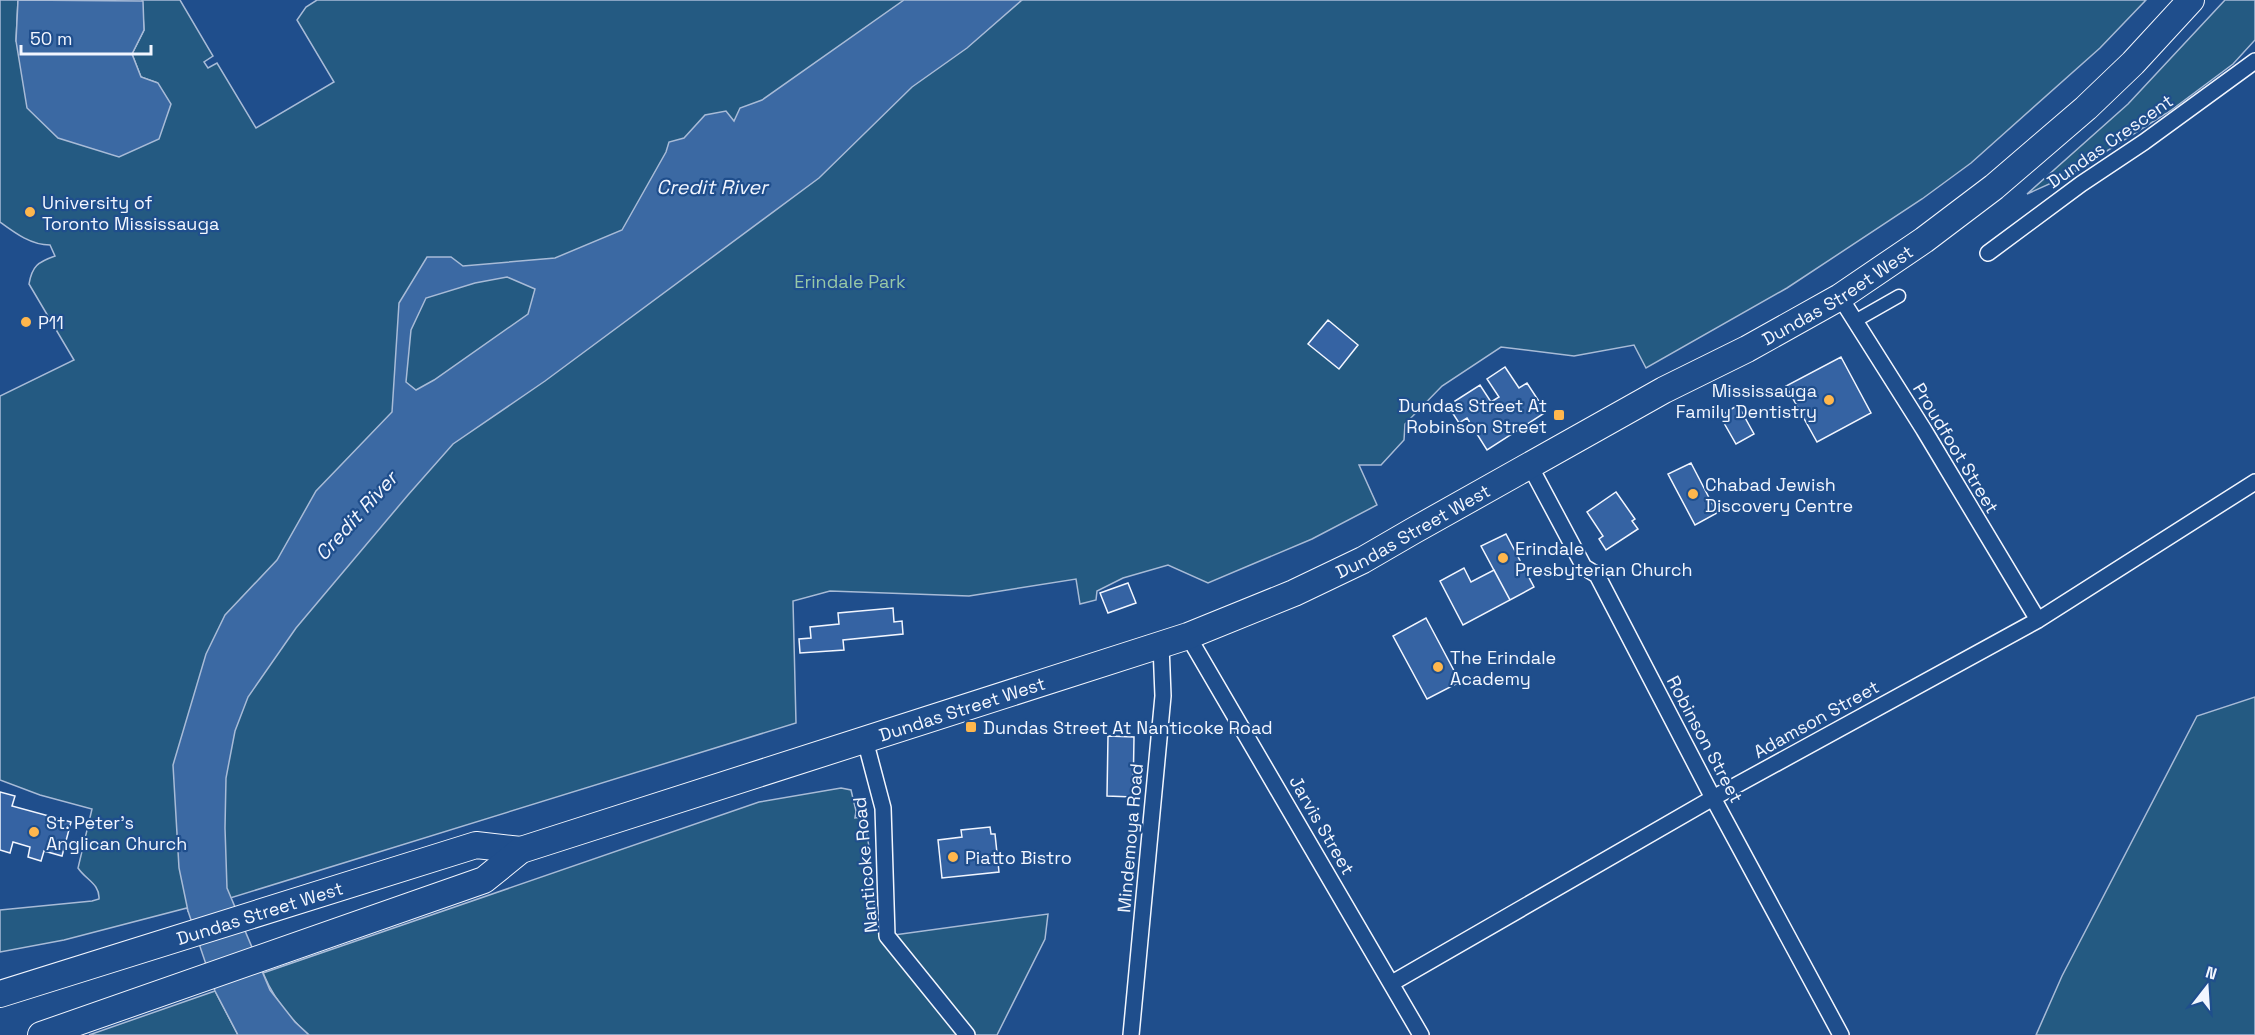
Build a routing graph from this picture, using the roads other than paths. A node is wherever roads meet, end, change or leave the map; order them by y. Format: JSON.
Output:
{"nodes":[{"id":1,"x":2191,"y":0,"type":"edge"},
{"id":2,"x":2255,"y":61,"type":"edge"},
{"id":3,"x":1988,"y":253,"type":"dead end"},
{"id":4,"x":1899,"y":296,"type":"dead end"},
{"id":5,"x":1840,"y":297,"type":"junction"},
{"id":6,"x":1855,"y":321,"type":"junction"},
{"id":7,"x":1530,"y":466,"type":"junction"},
{"id":8,"x":2255,"y":482,"type":"edge"},
{"id":9,"x":2038,"y":620,"type":"junction"},
{"id":10,"x":1188,"y":636,"type":"junction"},
{"id":11,"x":1161,"y":645,"type":"junction"},
{"id":12,"x":865,"y":740,"type":"junction"},
{"id":13,"x":1713,"y":798,"type":"junction"},
{"id":14,"x":521,"y":850,"type":"junction"},
{"id":15,"x":1392,"y":983,"type":"junction"},
{"id":16,"x":2,"y":992,"type":"edge"},
{"id":17,"x":41,"y":1035,"type":"edge"},
{"id":18,"x":967,"y":1035,"type":"edge"},
{"id":19,"x":1131,"y":1035,"type":"edge"},
{"id":20,"x":1421,"y":1035,"type":"edge"},
{"id":21,"x":1841,"y":1035,"type":"edge"}],
"edges":[{"from":1,"to":5,"type":"main road","name":"Dundas Street West"},
{"from":2,"to":3,"type":"street","name":"Dundas Crescent"},
{"from":4,"to":6,"type":"street"},
{"from":5,"to":6,"type":"street","name":"Proudfoot Street"},
{"from":5,"to":7,"type":"main road","name":"Dundas Street West"},
{"from":6,"to":9,"type":"street","name":"Proudfoot Street"},
{"from":7,"to":10,"type":"main road","name":"Dundas Street West"},
{"from":7,"to":13,"type":"street","name":"Robinson Street"},
{"from":8,"to":9,"type":"street","name":"Adamson Street"},
{"from":9,"to":13,"type":"street","name":"Adamson Street"},
{"from":10,"to":11,"type":"main road","name":"Dundas Street West"},
{"from":10,"to":15,"type":"street","name":"Jarvis Street"},
{"from":11,"to":12,"type":"main road","name":"Dundas Street West"},
{"from":11,"to":19,"type":"street","name":"Mindemoya Road"},
{"from":12,"to":14,"type":"main road","name":"Dundas Street West"},
{"from":12,"to":18,"type":"street","name":"Nanticoke Road"},
{"from":13,"to":15,"type":"street","name":"Adamson Street"},
{"from":13,"to":21,"type":"street","name":"Robinson Street"},
{"from":14,"to":16,"type":"main road","name":"Dundas Street West"},
{"from":14,"to":17,"type":"main road","name":"Dundas Street West"},
{"from":15,"to":20,"type":"street","name":"Jarvis Street"}]}
